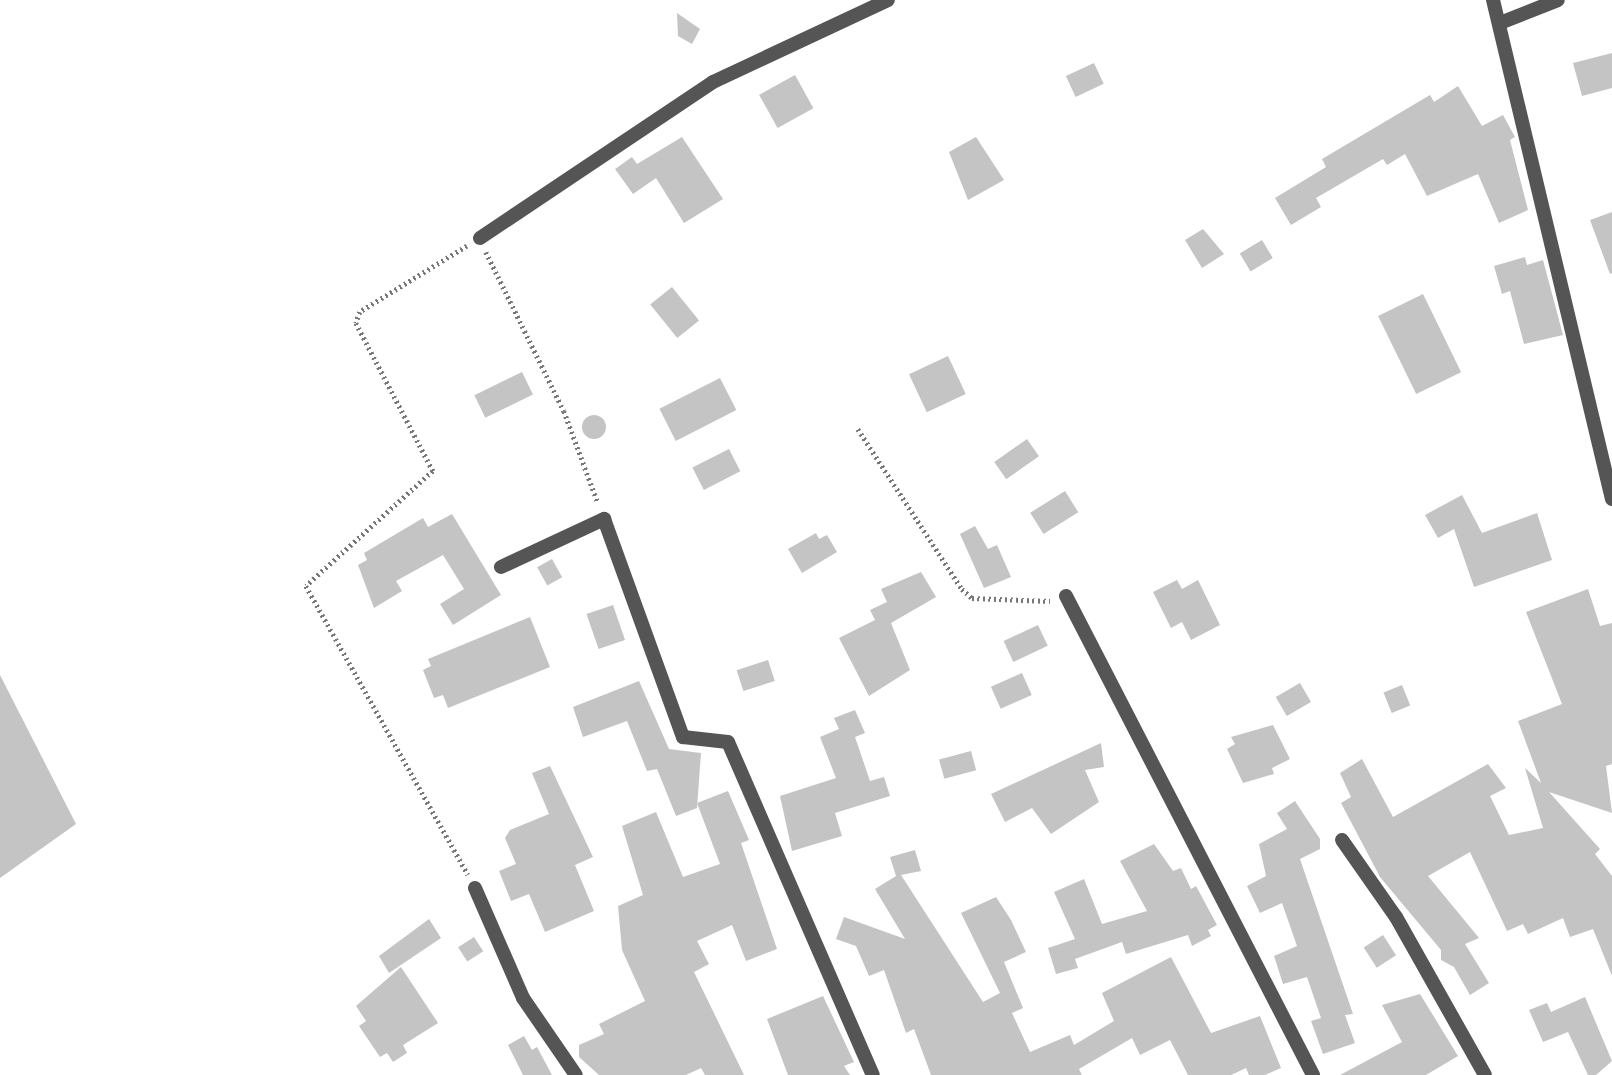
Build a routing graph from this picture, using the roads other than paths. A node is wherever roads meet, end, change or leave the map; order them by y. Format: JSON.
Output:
{"nodes":[{"id":1,"x":888,"y":0,"type":"edge"},
{"id":2,"x":1493,"y":0,"type":"edge"},
{"id":3,"x":1558,"y":0,"type":"edge"},
{"id":4,"x":1500,"y":23,"type":"junction"},
{"id":5,"x":480,"y":238,"type":"road end"},
{"id":6,"x":1612,"y":499,"type":"edge"},
{"id":7,"x":501,"y":567,"type":"dead end"},
{"id":8,"x":1066,"y":596,"type":"road end"},
{"id":9,"x":1342,"y":840,"type":"dead end"},
{"id":10,"x":475,"y":888,"type":"road end"},
{"id":11,"x":576,"y":1075,"type":"edge"},
{"id":12,"x":873,"y":1075,"type":"edge"},
{"id":13,"x":1313,"y":1075,"type":"edge"},
{"id":14,"x":1485,"y":1075,"type":"edge"}],
"edges":[{"from":1,"to":5,"type":"street"},
{"from":2,"to":4,"type":"street"},
{"from":3,"to":4,"type":"street"},
{"from":4,"to":6,"type":"street"},
{"from":7,"to":12,"type":"street"},
{"from":8,"to":13,"type":"street"},
{"from":9,"to":14,"type":"street"},
{"from":10,"to":11,"type":"street"}]}
